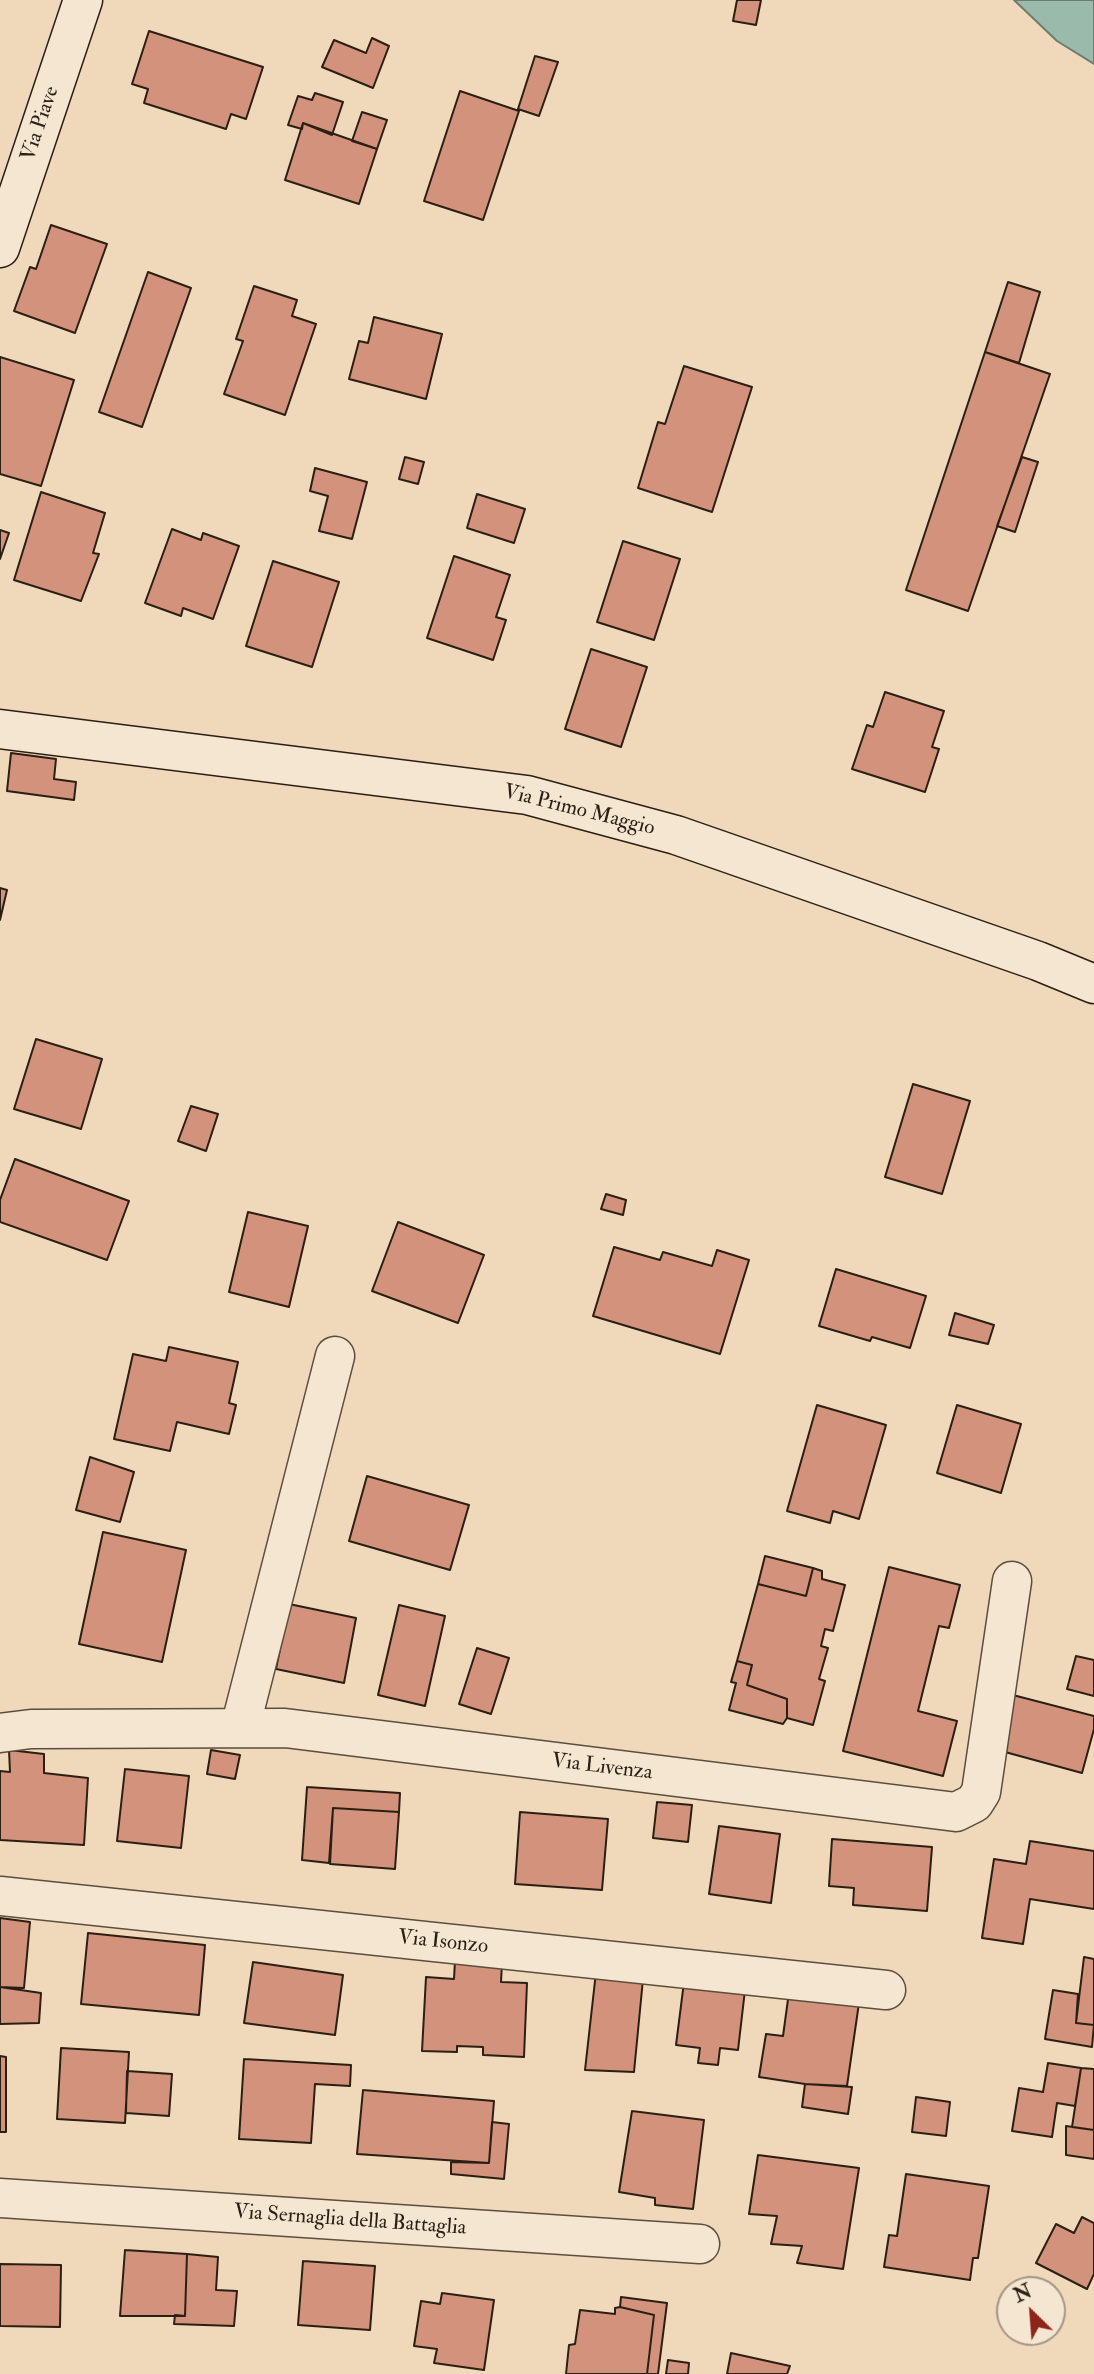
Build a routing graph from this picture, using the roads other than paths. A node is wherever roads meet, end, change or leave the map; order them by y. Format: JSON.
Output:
{"nodes":[{"id":1,"x":83,"y":0,"type":"edge"},
{"id":2,"x":0,"y":248,"type":"edge"},
{"id":3,"x":0,"y":729,"type":"edge"},
{"id":4,"x":1094,"y":985,"type":"edge"},
{"id":5,"x":335,"y":1356,"type":"dead end"},
{"id":6,"x":1012,"y":1581,"type":"dead end"},
{"id":7,"x":240,"y":1728,"type":"junction"},
{"id":8,"x":0,"y":1733,"type":"edge"},
{"id":9,"x":0,"y":1896,"type":"edge"},
{"id":10,"x":886,"y":1990,"type":"dead end"},
{"id":11,"x":0,"y":2199,"type":"edge"},
{"id":12,"x":700,"y":2244,"type":"dead end"}],
"edges":[{"from":1,"to":2,"type":"street","name":"Via Piave"},
{"from":3,"to":4,"type":"street","name":"Via Primo Maggio"},
{"from":5,"to":7,"type":"street"},
{"from":6,"to":7,"type":"street","name":"Via Livenza"},
{"from":7,"to":8,"type":"street","name":"Via Livenza"},
{"from":9,"to":10,"type":"street","name":"Via Isonzo"},
{"from":11,"to":12,"type":"street","name":"Via Sernaglia della Battaglia"}]}
